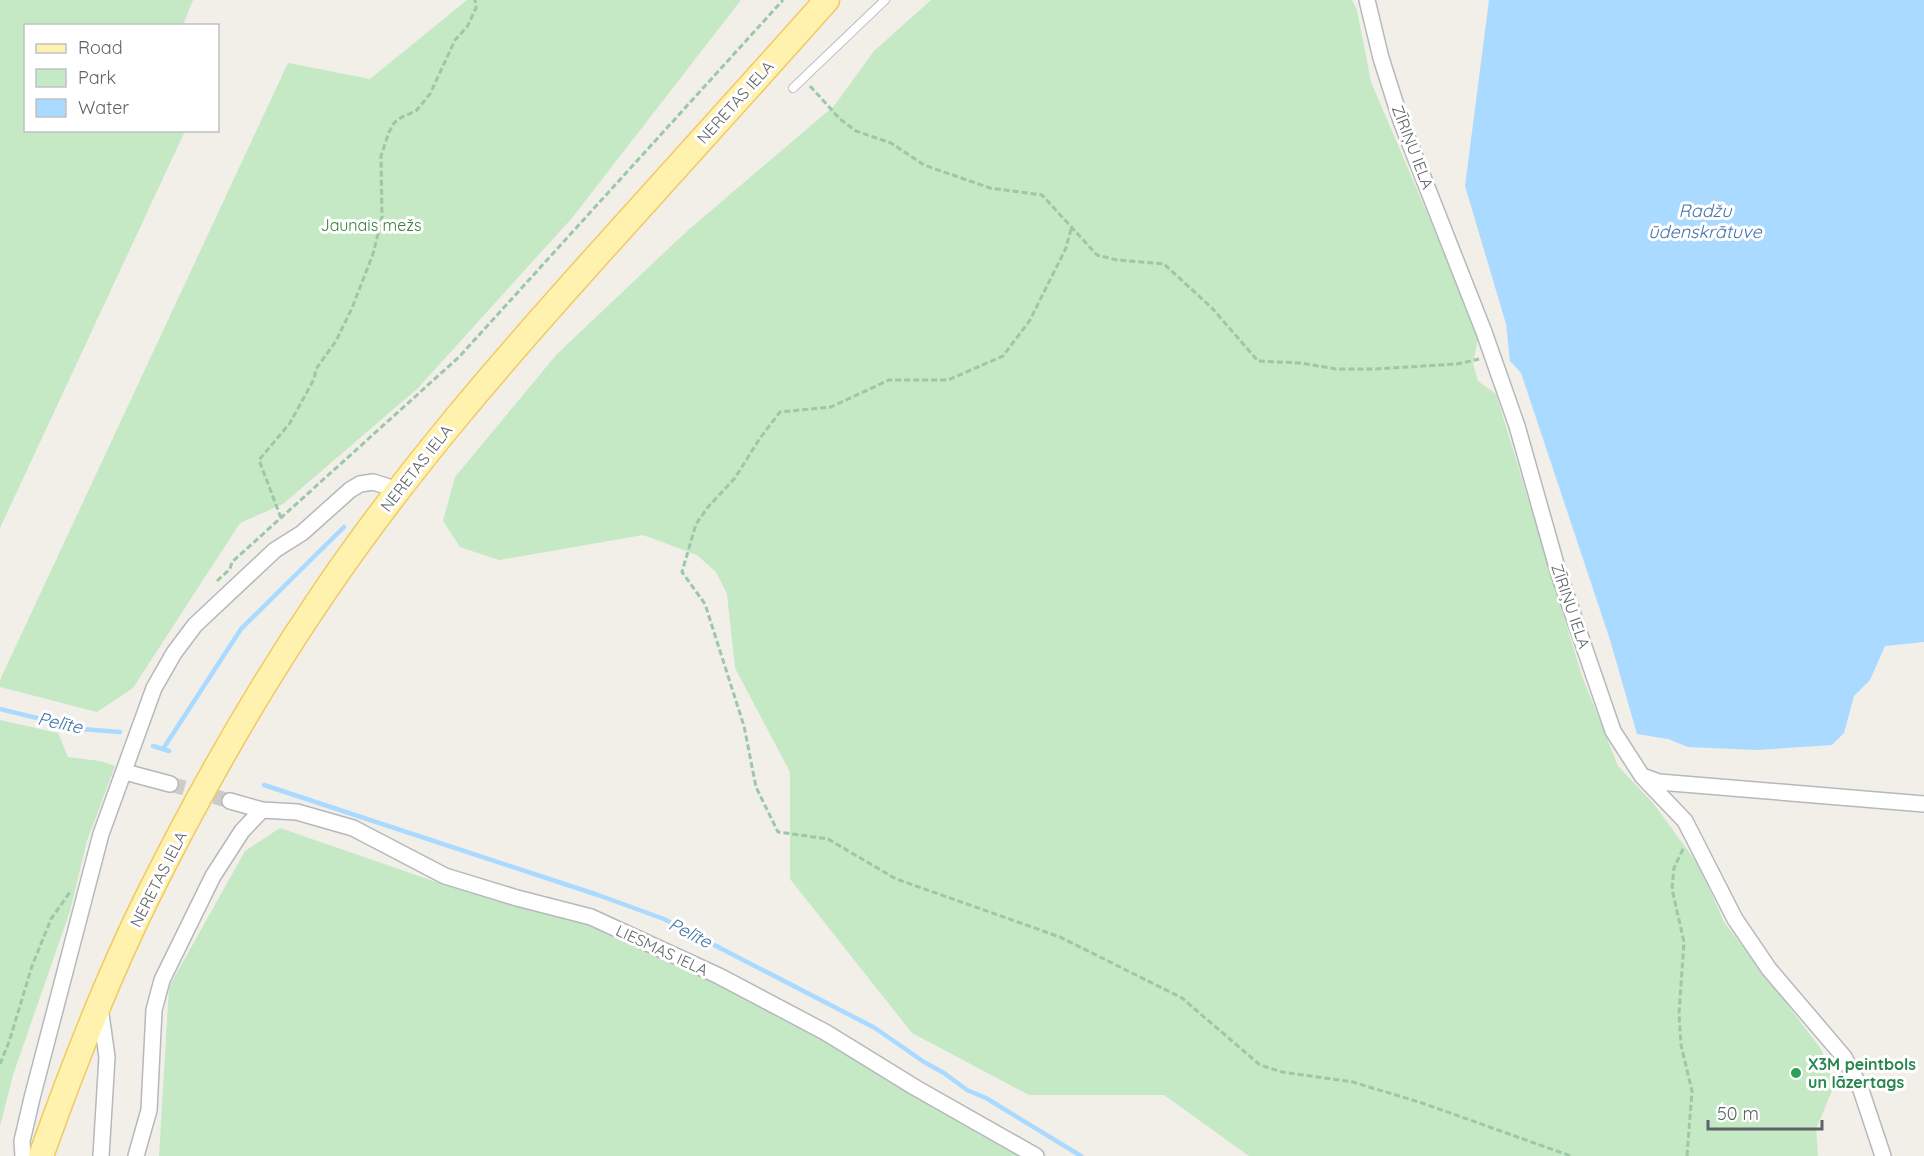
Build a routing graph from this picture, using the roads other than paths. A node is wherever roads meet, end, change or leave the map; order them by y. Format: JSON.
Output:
{"nodes":[{"id":1,"x":827,"y":0,"type":"edge"},
{"id":2,"x":885,"y":0,"type":"edge"},
{"id":3,"x":1367,"y":0,"type":"edge"},
{"id":4,"x":794,"y":88,"type":"dead end"},
{"id":5,"x":396,"y":492,"type":"junction"},
{"id":6,"x":125,"y":772,"type":"junction"},
{"id":7,"x":1642,"y":776,"type":"junction"},
{"id":8,"x":170,"y":784,"type":"tunnel mouth"},
{"id":9,"x":230,"y":801,"type":"tunnel mouth"},
{"id":10,"x":1924,"y":804,"type":"edge"},
{"id":11,"x":262,"y":810,"type":"junction"},
{"id":12,"x":99,"y":1004,"type":"junction"},
{"id":13,"x":23,"y":1156,"type":"edge"},
{"id":14,"x":41,"y":1156,"type":"edge"},
{"id":15,"x":101,"y":1156,"type":"edge"},
{"id":16,"x":136,"y":1156,"type":"edge"},
{"id":17,"x":1036,"y":1156,"type":"edge"},
{"id":18,"x":1883,"y":1156,"type":"edge"}],
"edges":[{"from":1,"to":5,"type":"main road","name":"NERETAS IELA"},
{"from":2,"to":4,"type":"lane"},
{"from":3,"to":7,"type":"street","name":"ZĪRIŅU IELA"},
{"from":5,"to":6,"type":"street"},
{"from":5,"to":12,"type":"main road","name":"NERETAS IELA"},
{"from":6,"to":8,"type":"street"},
{"from":6,"to":13,"type":"street"},
{"from":7,"to":10,"type":"street"},
{"from":7,"to":18,"type":"street","name":"ZĪRIŅU IELA"},
{"from":9,"to":11,"type":"street","name":"LIESMAS IELA"},
{"from":11,"to":16,"type":"street"},
{"from":11,"to":17,"type":"street","name":"LIESMAS IELA"},
{"from":12,"to":14,"type":"main road","name":"NERETAS IELA"},
{"from":12,"to":15,"type":"street"}]}
